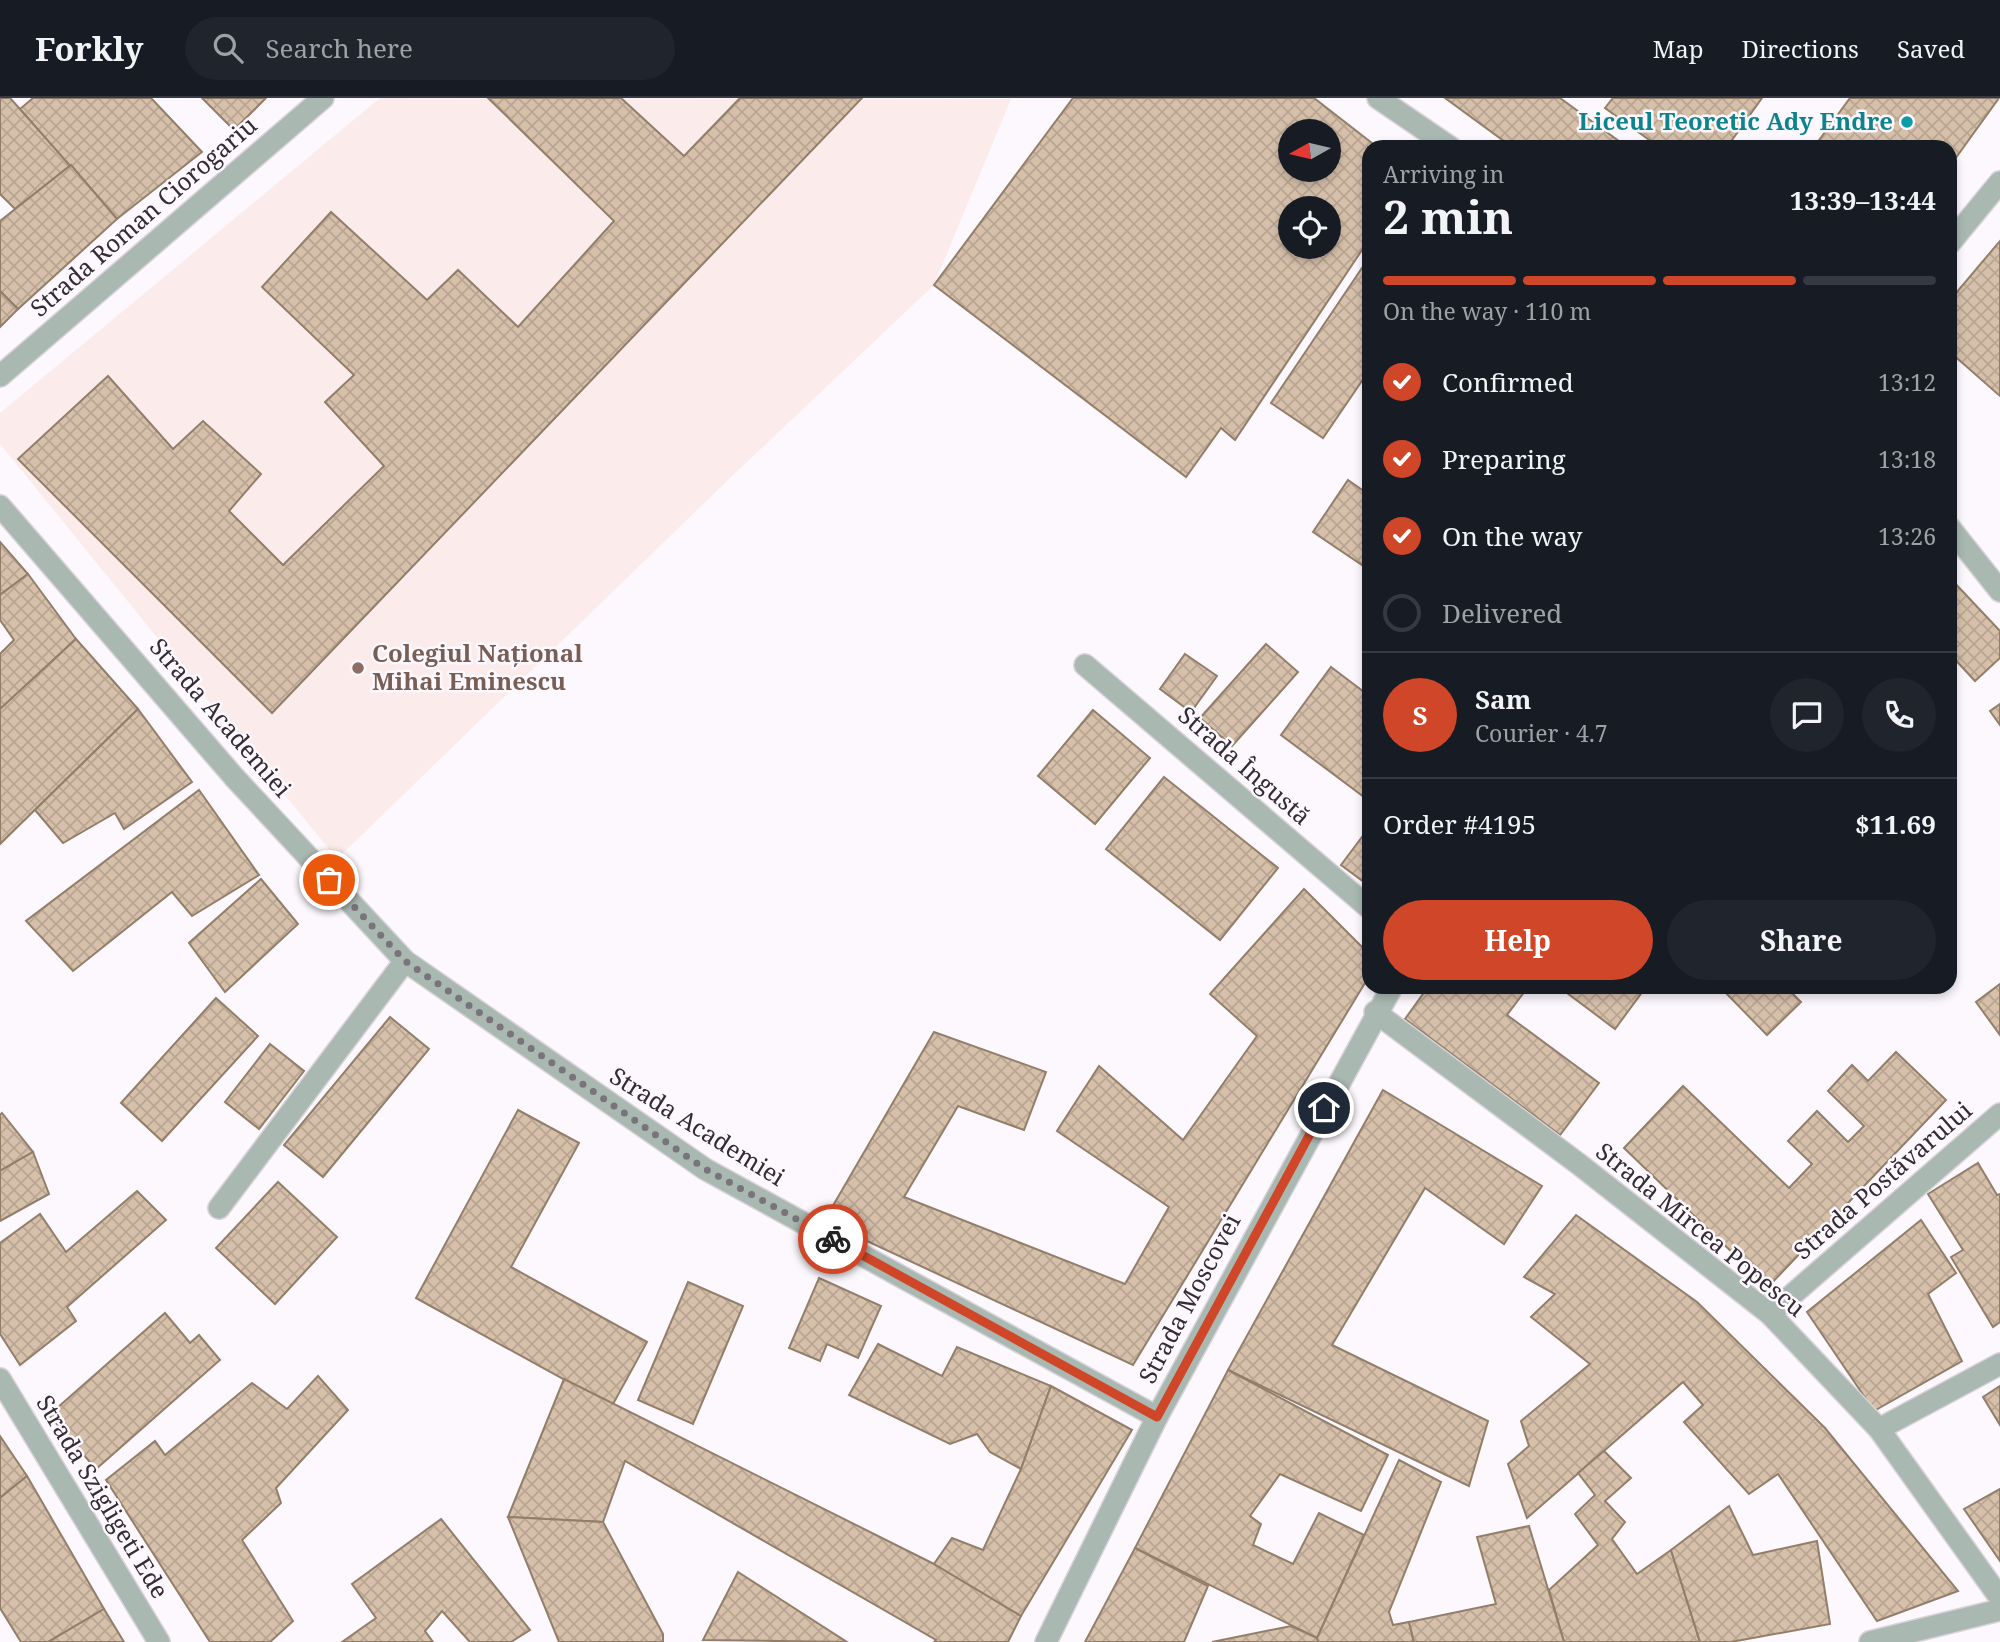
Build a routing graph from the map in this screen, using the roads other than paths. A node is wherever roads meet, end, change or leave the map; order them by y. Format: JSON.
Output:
{"nodes":[{"id":1,"x":323,"y":98,"type":"edge"},
{"id":2,"x":1378,"y":98,"type":"edge"},
{"id":3,"x":1440,"y":140,"type":"edge"},
{"id":4,"x":2000,"y":182,"type":"edge"},
{"id":5,"x":1957,"y":234,"type":"edge"},
{"id":6,"x":0,"y":376,"type":"edge"},
{"id":7,"x":0,"y":506,"type":"edge"},
{"id":8,"x":1957,"y":537,"type":"edge"},
{"id":9,"x":2000,"y":591,"type":"edge"},
{"id":10,"x":1085,"y":665,"type":"dead end"},
{"id":11,"x":1362,"y":902,"type":"edge"},
{"id":12,"x":405,"y":961,"type":"junction"},
{"id":13,"x":1387,"y":994,"type":"edge"},
{"id":14,"x":1375,"y":1012,"type":"junction"},
{"id":15,"x":2000,"y":1114,"type":"edge"},
{"id":16,"x":219,"y":1209,"type":"dead end"},
{"id":17,"x":1770,"y":1314,"type":"junction"},
{"id":18,"x":2000,"y":1364,"type":"edge"},
{"id":19,"x":0,"y":1379,"type":"edge"},
{"id":20,"x":1157,"y":1417,"type":"junction"},
{"id":21,"x":1879,"y":1429,"type":"junction"},
{"id":22,"x":2000,"y":1598,"type":"edge"},
{"id":23,"x":2000,"y":1610,"type":"edge"},
{"id":24,"x":159,"y":1642,"type":"edge"},
{"id":25,"x":1045,"y":1642,"type":"edge"},
{"id":26,"x":1870,"y":1642,"type":"edge"}],
"edges":[{"from":1,"to":6,"type":"street","name":"Strada Roman Ciorogariu"},
{"from":2,"to":3,"type":"street"},
{"from":4,"to":5,"type":"street"},
{"from":7,"to":12,"type":"street","name":"Strada Academiei"},
{"from":8,"to":9,"type":"street"},
{"from":10,"to":11,"type":"street","name":"Strada Îngustă"},
{"from":12,"to":16,"type":"street"},
{"from":12,"to":20,"type":"street","name":"Strada Academiei"},
{"from":13,"to":14,"type":"street","name":"Strada Moscovei"},
{"from":14,"to":17,"type":"street","name":"Strada Mircea Popescu"},
{"from":14,"to":20,"type":"street","name":"Strada Moscovei"},
{"from":15,"to":17,"type":"street","name":"Strada Postăvarului"},
{"from":17,"to":21,"type":"street","name":"Strada Mircea Popescu"},
{"from":18,"to":21,"type":"street"},
{"from":19,"to":24,"type":"street","name":"Strada Szigligeti Ede"},
{"from":20,"to":25,"type":"street","name":"Strada Moscovei"},
{"from":21,"to":22,"type":"street","name":"Strada Mircea Popescu"},
{"from":23,"to":26,"type":"street"}]}
